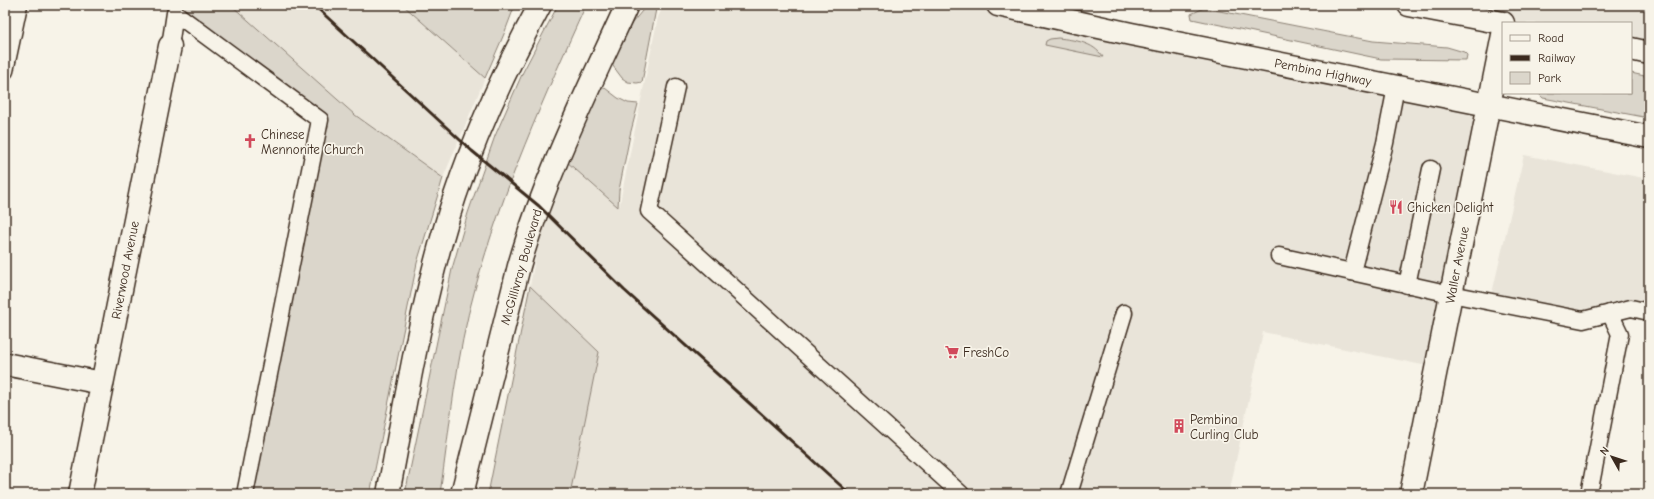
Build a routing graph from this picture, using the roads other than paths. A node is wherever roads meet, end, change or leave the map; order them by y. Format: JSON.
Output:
{"nodes":[{"id":1,"x":19,"y":5,"type":"edge"},
{"id":2,"x":627,"y":5,"type":"edge"},
{"id":3,"x":998,"y":5,"type":"edge"},
{"id":4,"x":1409,"y":5,"type":"edge"},
{"id":5,"x":172,"y":9,"type":"edge"},
{"id":6,"x":537,"y":9,"type":"edge"},
{"id":7,"x":1502,"y":23,"type":"edge"},
{"id":8,"x":1502,"y":40,"type":"edge"},
{"id":9,"x":170,"y":46,"type":"joint"},
{"id":10,"x":1632,"y":49,"type":"edge"},
{"id":11,"x":1649,"y":53,"type":"edge"},
{"id":12,"x":5,"y":71,"type":"edge"},
{"id":13,"x":676,"y":87,"type":"dead end"},
{"id":14,"x":1396,"y":87,"type":"junction"},
{"id":15,"x":1489,"y":105,"type":"junction"},
{"id":16,"x":1649,"y":138,"type":"edge"},
{"id":17,"x":1431,"y":169,"type":"dead end"},
{"id":18,"x":1279,"y":256,"type":"dead end"},
{"id":19,"x":1352,"y":272,"type":"junction"},
{"id":20,"x":1407,"y":284,"type":"junction"},
{"id":21,"x":1451,"y":294,"type":"junction"},
{"id":22,"x":1649,"y":312,"type":"edge"},
{"id":23,"x":1124,"y":313,"type":"dead end"},
{"id":24,"x":1610,"y":313,"type":"junction"},
{"id":25,"x":5,"y":364,"type":"edge"},
{"id":26,"x":102,"y":383,"type":"junction"},
{"id":27,"x":80,"y":494,"type":"edge"},
{"id":28,"x":245,"y":494,"type":"edge"},
{"id":29,"x":388,"y":494,"type":"edge"},
{"id":30,"x":462,"y":494,"type":"edge"},
{"id":31,"x":961,"y":494,"type":"edge"},
{"id":32,"x":1068,"y":494,"type":"edge"},
{"id":33,"x":1411,"y":494,"type":"edge"},
{"id":34,"x":1589,"y":494,"type":"edge"}],
"edges":[{"from":1,"to":12,"type":"lane"},
{"from":2,"to":30,"type":"main road","name":"McGillivray Boulevard"},
{"from":3,"to":14,"type":"main road","name":"Pembina Highway"},
{"from":4,"to":7,"type":"main road"},
{"from":5,"to":9,"type":"lane"},
{"from":5,"to":28,"type":"lane"},
{"from":6,"to":29,"type":"main road"},
{"from":8,"to":15,"type":"main road","name":"Waller Avenue"},
{"from":9,"to":26,"type":"main road","name":"Riverwood Avenue"},
{"from":10,"to":11,"type":"main road"},
{"from":13,"to":31,"type":"lane"},
{"from":14,"to":15,"type":"main road","name":"Pembina Highway"},
{"from":14,"to":19,"type":"lane"},
{"from":15,"to":16,"type":"main road","name":"Pembina Highway"},
{"from":15,"to":21,"type":"main road","name":"Waller Avenue"},
{"from":17,"to":20,"type":"lane"},
{"from":18,"to":19,"type":"lane"},
{"from":19,"to":20,"type":"lane"},
{"from":20,"to":21,"type":"lane"},
{"from":21,"to":24,"type":"lane"},
{"from":21,"to":33,"type":"main road","name":"Waller Avenue"},
{"from":22,"to":24,"type":"lane"},
{"from":23,"to":32,"type":"lane"},
{"from":24,"to":34,"type":"lane"},
{"from":25,"to":26,"type":"main road"},
{"from":26,"to":27,"type":"main road","name":"Riverwood Avenue"}]}
